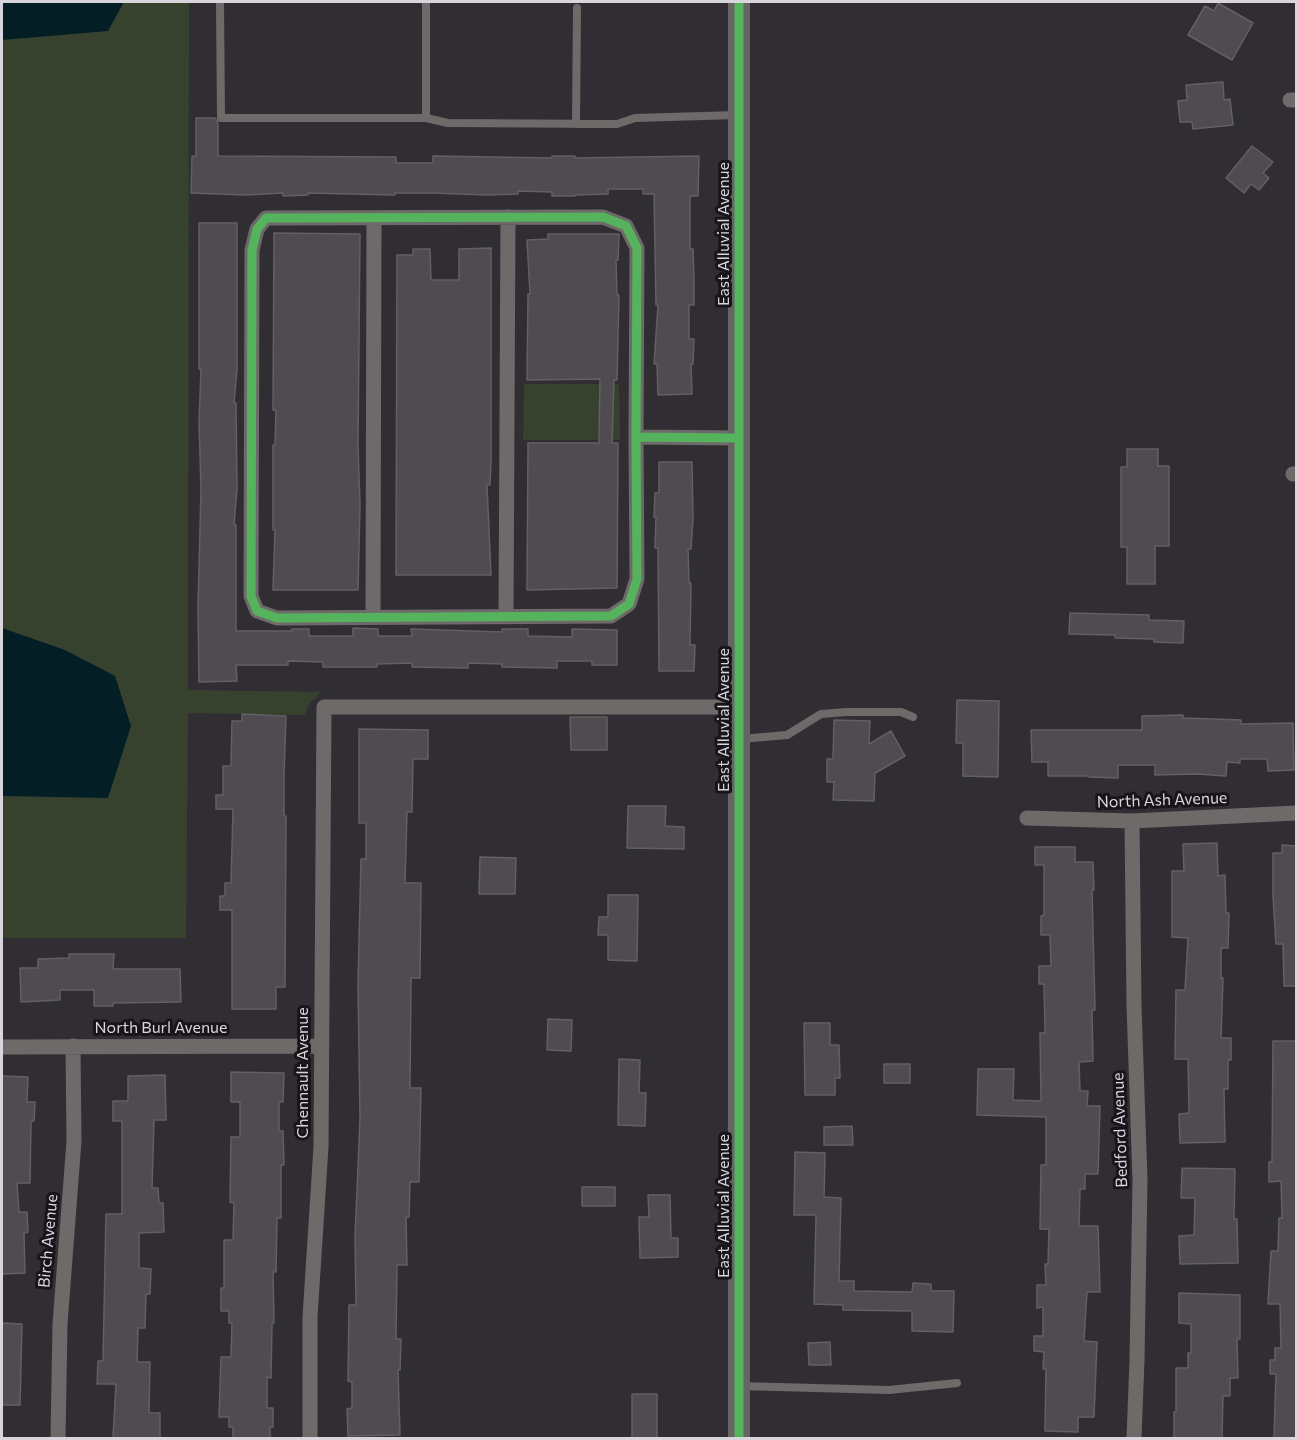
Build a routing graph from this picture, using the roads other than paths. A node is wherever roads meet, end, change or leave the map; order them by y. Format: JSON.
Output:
{"nodes":[{"id":1,"x":220,"y":2,"type":"edge"},
{"id":2,"x":426,"y":2,"type":"edge"},
{"id":3,"x":739,"y":2,"type":"edge"},
{"id":4,"x":577,"y":8,"type":"dead end"},
{"id":5,"x":739,"y":115,"type":"junction"},
{"id":6,"x":426,"y":118,"type":"junction"},
{"id":7,"x":576,"y":124,"type":"junction"},
{"id":8,"x":508,"y":217,"type":"junction"},
{"id":9,"x":374,"y":218,"type":"junction"},
{"id":10,"x":636,"y":437,"type":"junction"},
{"id":11,"x":739,"y":438,"type":"junction"},
{"id":12,"x":373,"y":617,"type":"junction"},
{"id":13,"x":506,"y":617,"type":"junction"},
{"id":14,"x":739,"y":707,"type":"junction"},
{"id":15,"x":914,"y":717,"type":"dead end"},
{"id":16,"x":739,"y":739,"type":"junction"},
{"id":17,"x":1296,"y":813,"type":"edge"},
{"id":18,"x":1028,"y":818,"type":"dead end"},
{"id":19,"x":1131,"y":821,"type":"junction"},
{"id":20,"x":73,"y":1046,"type":"junction"},
{"id":21,"x":321,"y":1046,"type":"junction"},
{"id":22,"x":2,"y":1047,"type":"edge"},
{"id":23,"x":957,"y":1383,"type":"dead end"},
{"id":24,"x":739,"y":1386,"type":"junction"},
{"id":25,"x":58,"y":1438,"type":"edge"},
{"id":26,"x":310,"y":1438,"type":"edge"},
{"id":27,"x":739,"y":1438,"type":"edge"},
{"id":28,"x":1134,"y":1438,"type":"edge"}],
"edges":[{"from":1,"to":6,"type":"lane"},
{"from":2,"to":6,"type":"lane"},
{"from":3,"to":5,"type":"street","name":"East Alluvial Avenue"},
{"from":4,"to":7,"type":"lane"},
{"from":5,"to":7,"type":"lane"},
{"from":5,"to":11,"type":"street","name":"East Alluvial Avenue"},
{"from":6,"to":7,"type":"lane"},
{"from":8,"to":9,"type":"street"},
{"from":8,"to":10,"type":"street"},
{"from":8,"to":13,"type":"street"},
{"from":9,"to":12,"type":"street"},
{"from":9,"to":12,"type":"street"},
{"from":10,"to":11,"type":"street"},
{"from":10,"to":13,"type":"street"},
{"from":11,"to":14,"type":"street","name":"East Alluvial Avenue"},
{"from":12,"to":13,"type":"street"},
{"from":14,"to":16,"type":"street","name":"East Alluvial Avenue"},
{"from":14,"to":21,"type":"street","name":"Chennault Avenue"},
{"from":15,"to":16,"type":"lane"},
{"from":16,"to":24,"type":"street","name":"East Alluvial Avenue"},
{"from":17,"to":19,"type":"street","name":"North Ash Avenue"},
{"from":18,"to":19,"type":"street","name":"North Ash Avenue"},
{"from":19,"to":28,"type":"street","name":"Bedford Avenue"},
{"from":20,"to":21,"type":"street","name":"North Burl Avenue"},
{"from":20,"to":22,"type":"street","name":"North Burl Avenue"},
{"from":20,"to":25,"type":"street","name":"Birch Avenue"},
{"from":21,"to":26,"type":"street","name":"Chennault Avenue"},
{"from":23,"to":24,"type":"lane"},
{"from":24,"to":27,"type":"street","name":"East Alluvial Avenue"}]}
